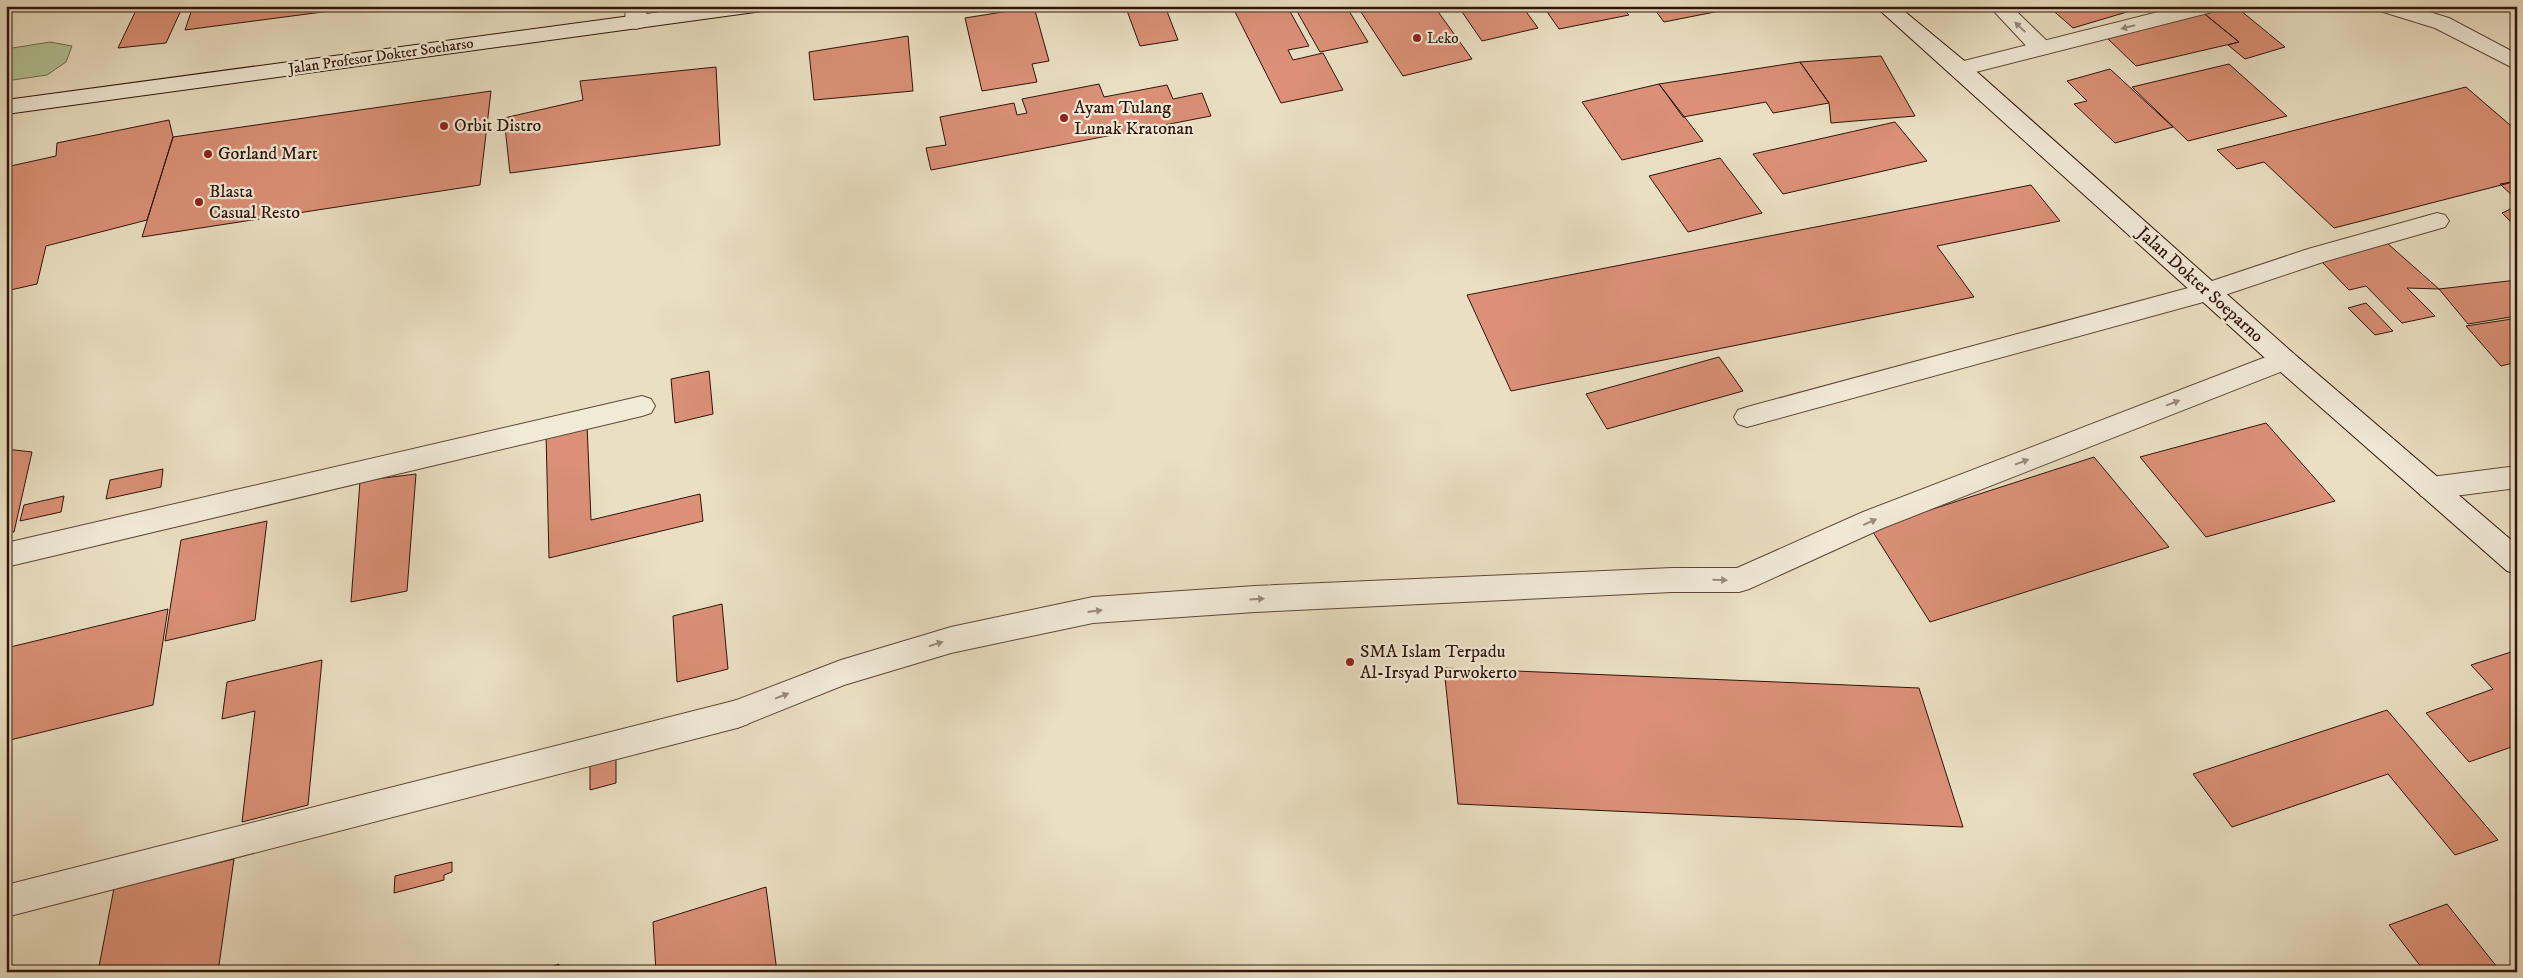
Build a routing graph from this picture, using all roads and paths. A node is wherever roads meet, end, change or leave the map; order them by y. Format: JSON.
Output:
{"nodes":[{"id":1,"x":755,"y":6,"type":"edge"},
{"id":2,"x":1885,"y":6,"type":"edge"},
{"id":3,"x":2000,"y":6,"type":"edge"},
{"id":4,"x":2209,"y":6,"type":"edge"},
{"id":5,"x":2387,"y":6,"type":"edge"},
{"id":6,"x":636,"y":14,"type":"edge"},
{"id":7,"x":2439,"y":15,"type":"edge"},
{"id":8,"x":2041,"y":48,"type":"junction"},
{"id":9,"x":2517,"y":63,"type":"edge"},
{"id":10,"x":1960,"y":69,"type":"junction"},
{"id":11,"x":6,"y":107,"type":"edge"},
{"id":12,"x":2437,"y":221,"type":"dead end"},
{"id":13,"x":2207,"y":292,"type":"junction"},
{"id":14,"x":2284,"y":360,"type":"junction"},
{"id":15,"x":642,"y":406,"type":"dead end"},
{"id":16,"x":1747,"y":417,"type":"dead end"},
{"id":17,"x":2517,"y":477,"type":"edge"},
{"id":18,"x":2431,"y":488,"type":"junction"},
{"id":19,"x":6,"y":555,"type":"edge"},
{"id":20,"x":2517,"y":562,"type":"edge"},
{"id":21,"x":6,"y":901,"type":"edge"}],
"edges":[{"from":1,"to":6,"type":"street","name":"Jalan Profesor Dokter Soeharso"},
{"from":2,"to":10,"type":"street","name":"Jalan Dokter Soeparno"},
{"from":8,"to":3,"type":"street","one_way":true},
{"from":4,"to":8,"type":"street","one_way":true},
{"from":5,"to":7,"type":"street"},
{"from":6,"to":11,"type":"street","name":"Jalan Profesor Dokter Soeharso"},
{"from":7,"to":9,"type":"street"},
{"from":8,"to":10,"type":"street"},
{"from":10,"to":13,"type":"street","name":"Jalan Dokter Soeparno"},
{"from":12,"to":13,"type":"street"},
{"from":13,"to":14,"type":"street","name":"Jalan Dokter Soeparno"},
{"from":13,"to":16,"type":"street"},
{"from":14,"to":18,"type":"street","name":"Jalan Dokter Soeparno"},
{"from":21,"to":14,"type":"street","one_way":true},
{"from":15,"to":19,"type":"street"},
{"from":17,"to":18,"type":"street"},
{"from":18,"to":20,"type":"street","name":"Jalan Dokter Soeparno"}]}
